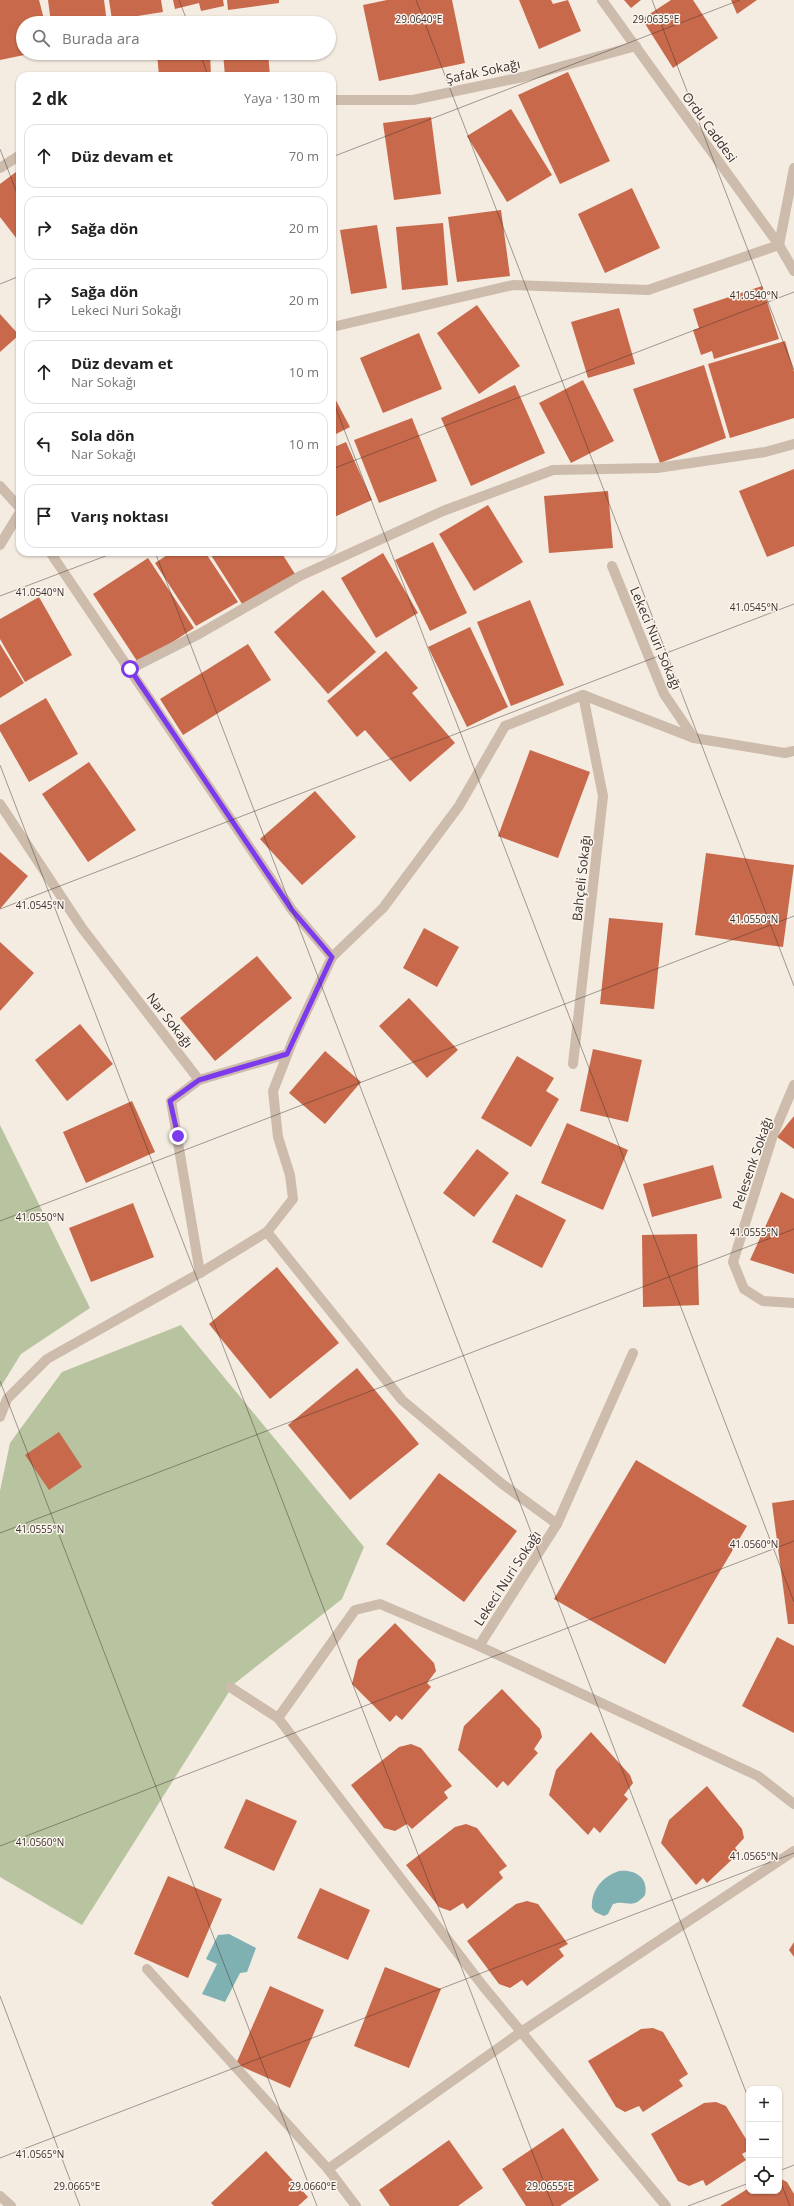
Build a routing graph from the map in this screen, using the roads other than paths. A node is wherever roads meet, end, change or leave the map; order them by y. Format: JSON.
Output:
{"nodes":[{"id":1,"x":602,"y":0,"type":"edge"},
{"id":2,"x":636,"y":46,"type":"junction"},
{"id":3,"x":336,"y":100,"type":"edge"},
{"id":4,"x":16,"y":158,"type":"edge"},
{"id":5,"x":0,"y":168,"type":"edge"},
{"id":6,"x":794,"y":168,"type":"edge"},
{"id":7,"x":779,"y":245,"type":"junction"},
{"id":8,"x":794,"y":271,"type":"edge"},
{"id":9,"x":336,"y":326,"type":"edge"},
{"id":10,"x":794,"y":444,"type":"edge"},
{"id":11,"x":0,"y":486,"type":"edge"},
{"id":12,"x":16,"y":504,"type":"edge"},
{"id":13,"x":16,"y":519,"type":"edge"},
{"id":14,"x":0,"y":545,"type":"edge"},
{"id":15,"x":53,"y":556,"type":"edge"},
{"id":16,"x":612,"y":566,"type":"dead end"},
{"id":17,"x":130,"y":669,"type":"junction"},
{"id":18,"x":583,"y":696,"type":"junction"},
{"id":19,"x":694,"y":738,"type":"junction"},
{"id":20,"x":794,"y":751,"type":"edge"},
{"id":21,"x":0,"y":804,"type":"edge"},
{"id":22,"x":332,"y":957,"type":"junction"},
{"id":23,"x":287,"y":1054,"type":"junction"},
{"id":24,"x":574,"y":1064,"type":"dead end"},
{"id":25,"x":199,"y":1080,"type":"junction"},
{"id":26,"x":794,"y":1085,"type":"edge"},
{"id":27,"x":267,"y":1232,"type":"junction"},
{"id":28,"x":200,"y":1273,"type":"junction"},
{"id":29,"x":794,"y":1303,"type":"edge"},
{"id":30,"x":633,"y":1353,"type":"dead end"},
{"id":31,"x":0,"y":1417,"type":"edge"},
{"id":32,"x":558,"y":1524,"type":"junction"},
{"id":33,"x":479,"y":1646,"type":"junction"},
{"id":34,"x":230,"y":1687,"type":"dead end"},
{"id":35,"x":278,"y":1718,"type":"junction"},
{"id":36,"x":794,"y":1804,"type":"edge"},
{"id":37,"x":794,"y":1851,"type":"edge"},
{"id":38,"x":147,"y":1969,"type":"dead end"},
{"id":39,"x":521,"y":2032,"type":"junction"},
{"id":40,"x":328,"y":2169,"type":"junction"},
{"id":41,"x":0,"y":2196,"type":"edge"},
{"id":42,"x":11,"y":2206,"type":"edge"},
{"id":43,"x":356,"y":2206,"type":"edge"},
{"id":44,"x":666,"y":2206,"type":"edge"}],
"edges":[{"from":1,"to":2,"type":"street","name":"Ordu Caddesi"},
{"from":2,"to":3,"type":"street","name":"Şafak Sokağı"},
{"from":2,"to":7,"type":"street","name":"Ordu Caddesi"},
{"from":4,"to":5,"type":"street"},
{"from":6,"to":7,"type":"street"},
{"from":7,"to":8,"type":"street","name":"Ordu Caddesi"},
{"from":7,"to":9,"type":"street"},
{"from":10,"to":17,"type":"street"},
{"from":11,"to":12,"type":"street"},
{"from":13,"to":14,"type":"street"},
{"from":15,"to":17,"type":"street"},
{"from":16,"to":19,"type":"street","name":"Lekeci Nuri Sokağı"},
{"from":17,"to":22,"type":"street"},
{"from":18,"to":19,"type":"street"},
{"from":18,"to":22,"type":"street"},
{"from":18,"to":24,"type":"street","name":"Bahçeli Sokağı"},
{"from":19,"to":20,"type":"street"},
{"from":21,"to":25,"type":"street","name":"Nar Sokağı"},
{"from":22,"to":23,"type":"street"},
{"from":23,"to":25,"type":"street"},
{"from":23,"to":27,"type":"street"},
{"from":25,"to":28,"type":"street"},
{"from":26,"to":29,"type":"street","name":"Pelesenk Sokağı"},
{"from":27,"to":28,"type":"street"},
{"from":27,"to":32,"type":"street"},
{"from":28,"to":31,"type":"street"},
{"from":30,"to":32,"type":"street","name":"Lekeci Nuri Sokağı"},
{"from":32,"to":33,"type":"street","name":"Lekeci Nuri Sokağı"},
{"from":33,"to":35,"type":"street"},
{"from":33,"to":36,"type":"street"},
{"from":34,"to":35,"type":"street"},
{"from":35,"to":39,"type":"street"},
{"from":37,"to":39,"type":"street"},
{"from":38,"to":40,"type":"street"},
{"from":39,"to":40,"type":"street"},
{"from":39,"to":44,"type":"street"},
{"from":40,"to":43,"type":"street"},
{"from":41,"to":42,"type":"street"}]}
